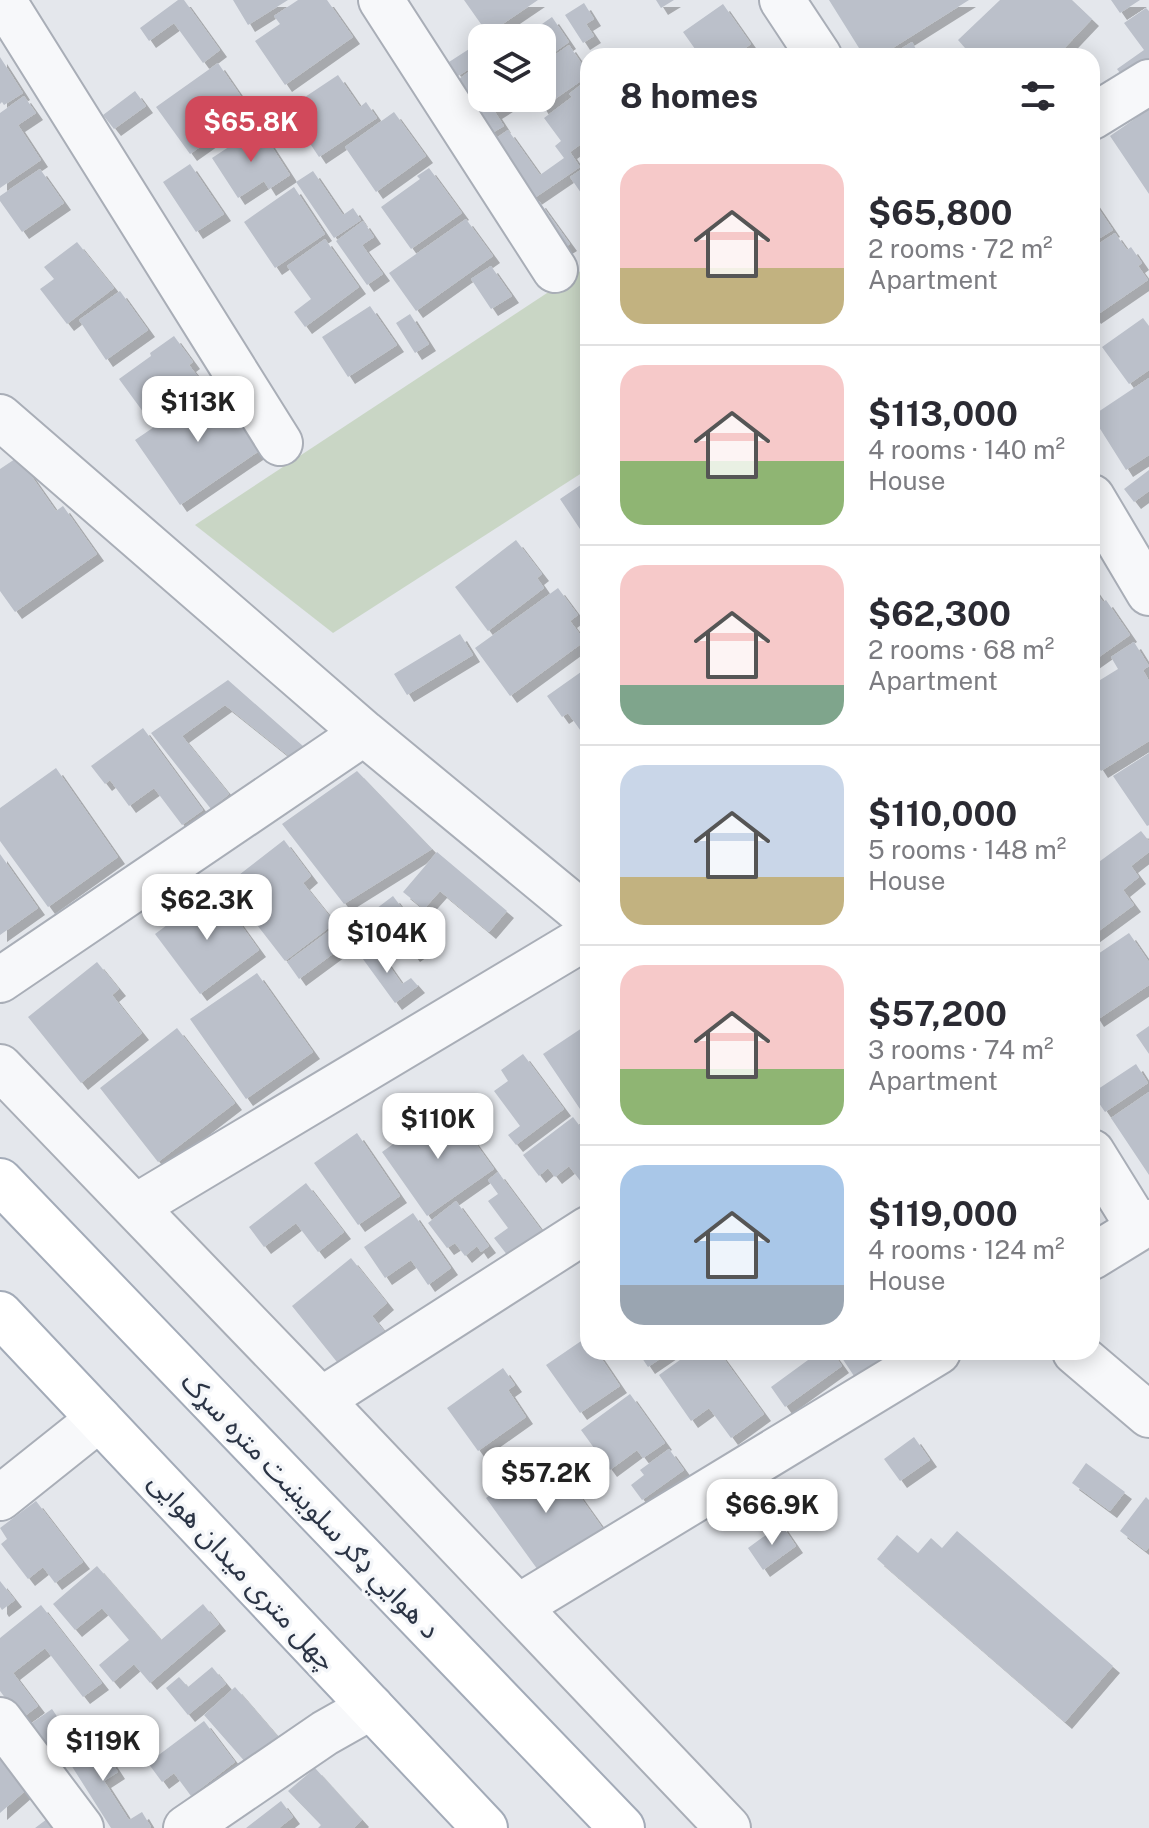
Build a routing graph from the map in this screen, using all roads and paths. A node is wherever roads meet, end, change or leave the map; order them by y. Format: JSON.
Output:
{"nodes":[{"id":1,"x":3,"y":0,"type":"edge"},
{"id":2,"x":381,"y":0,"type":"edge"},
{"id":3,"x":782,"y":0,"type":"edge"},
{"id":4,"x":814,"y":48,"type":"edge"},
{"id":5,"x":1149,"y":82,"type":"edge"},
{"id":6,"x":1100,"y":112,"type":"edge"},
{"id":7,"x":555,"y":270,"type":"dead end"},
{"id":8,"x":8,"y":435,"type":"edge"},
{"id":9,"x":280,"y":443,"type":"dead end"},
{"id":10,"x":1100,"y":510,"type":"edge"},
{"id":11,"x":1149,"y":593,"type":"edge"},
{"id":12,"x":364,"y":733,"type":"junction"},
{"id":13,"x":580,"y":911,"type":"edge"},
{"id":14,"x":580,"y":941,"type":"edge"},
{"id":15,"x":0,"y":980,"type":"edge"},
{"id":16,"x":0,"y":1067,"type":"edge"},
{"id":17,"x":1100,"y":1163,"type":"edge"},
{"id":18,"x":0,"y":1181,"type":"edge"},
{"id":19,"x":135,"y":1207,"type":"junction"},
{"id":20,"x":1144,"y":1225,"type":"edge"},
{"id":21,"x":580,"y":1234,"type":"edge"},
{"id":22,"x":1100,"y":1252,"type":"edge"},
{"id":23,"x":1,"y":1316,"type":"edge"},
{"id":24,"x":925,"y":1360,"type":"edge"},
{"id":25,"x":1084,"y":1360,"type":"edge"},
{"id":26,"x":321,"y":1400,"type":"junction"},
{"id":27,"x":1149,"y":1415,"type":"edge"},
{"id":28,"x":99,"y":1419,"type":"junction"},
{"id":29,"x":0,"y":1498,"type":"edge"},
{"id":30,"x":518,"y":1607,"type":"junction"},
{"id":31,"x":371,"y":1707,"type":"junction"},
{"id":32,"x":0,"y":1720,"type":"edge"},
{"id":33,"x":81,"y":1828,"type":"edge"},
{"id":34,"x":186,"y":1828,"type":"edge"},
{"id":35,"x":485,"y":1828,"type":"edge"},
{"id":36,"x":622,"y":1828,"type":"edge"},
{"id":37,"x":728,"y":1828,"type":"edge"}],
"edges":[{"from":1,"to":9,"type":"street"},
{"from":2,"to":7,"type":"street"},
{"from":3,"to":4,"type":"street"},
{"from":5,"to":6,"type":"street"},
{"from":8,"to":12,"type":"street"},
{"from":10,"to":11,"type":"street"},
{"from":12,"to":13,"type":"street"},
{"from":12,"to":15,"type":"street"},
{"from":14,"to":19,"type":"street"},
{"from":16,"to":19,"type":"street"},
{"from":17,"to":20,"type":"street"},
{"from":18,"to":36,"type":"main road","name":"د هوايي ډګر سلویښت متره سړک"},
{"from":19,"to":26,"type":"street"},
{"from":20,"to":22,"type":"street"},
{"from":21,"to":26,"type":"street"},
{"from":23,"to":28,"type":"main road","name":"چهل متری میدان هوایی"},
{"from":24,"to":30,"type":"street"},
{"from":25,"to":27,"type":"street"},
{"from":26,"to":30,"type":"street"},
{"from":28,"to":29,"type":"street"},
{"from":28,"to":31,"type":"main road","name":"چهل متری میدان هوایی"},
{"from":30,"to":37,"type":"street"},
{"from":31,"to":34,"type":"street"},
{"from":31,"to":35,"type":"main road","name":"چهل متری میدان هوایی"},
{"from":32,"to":33,"type":"street"}]}
